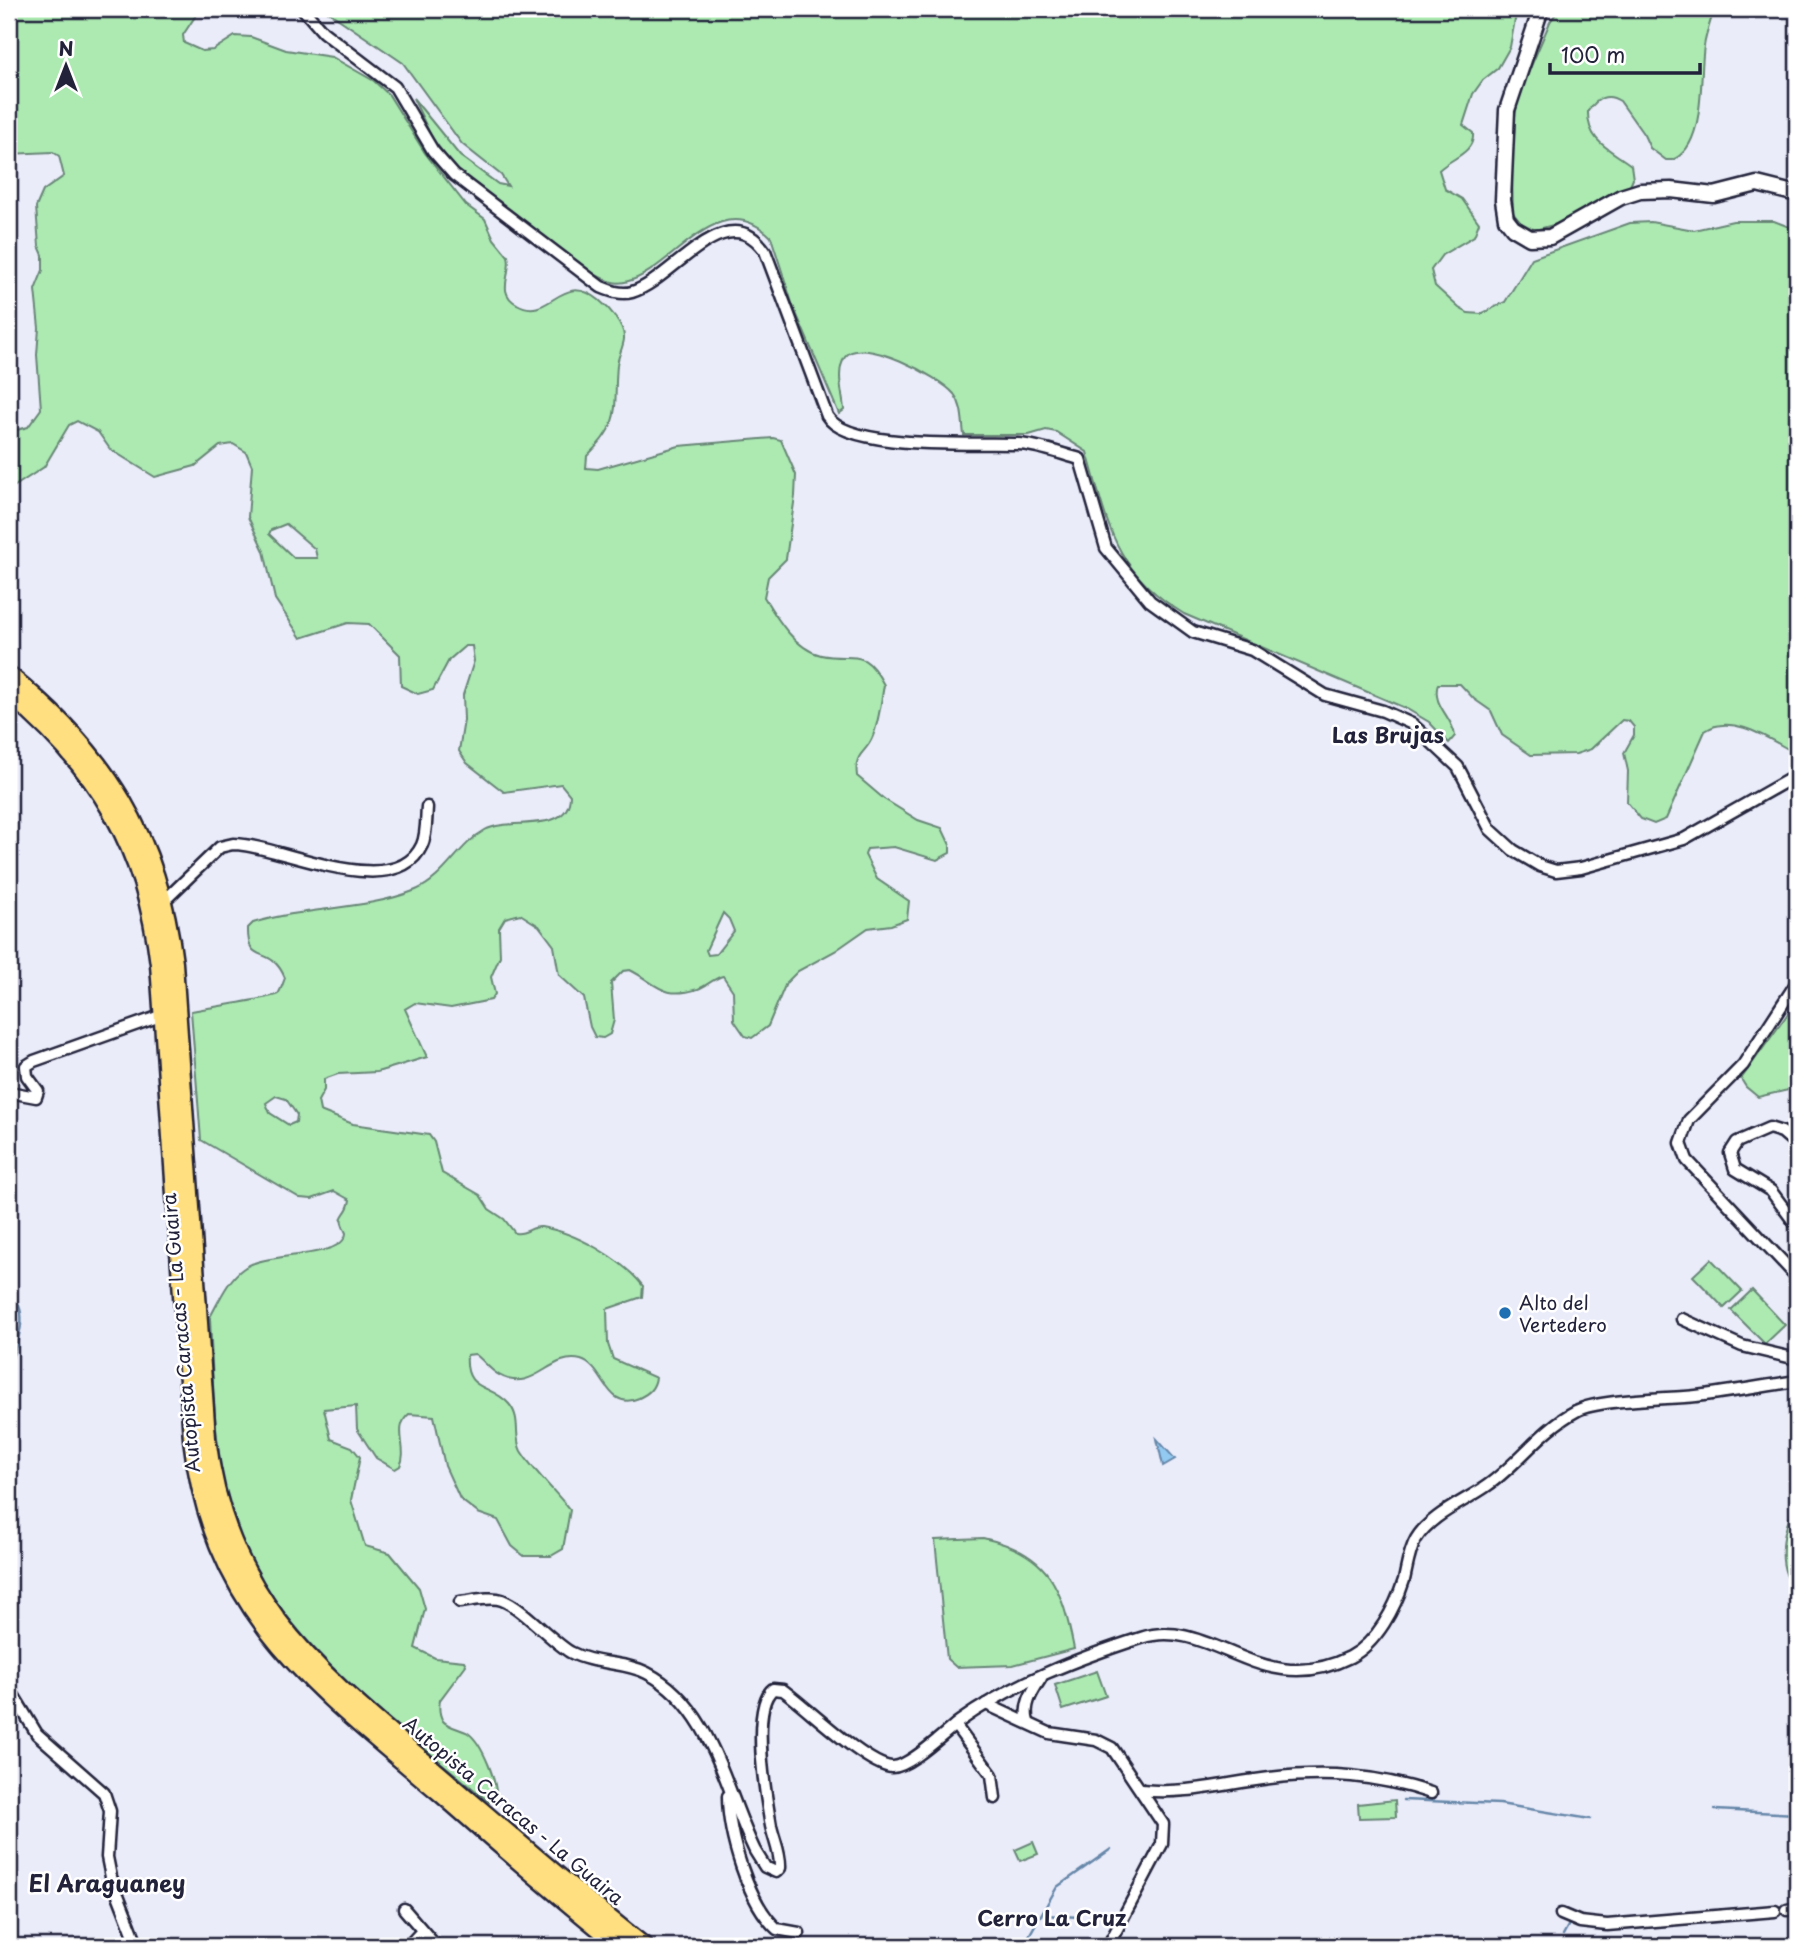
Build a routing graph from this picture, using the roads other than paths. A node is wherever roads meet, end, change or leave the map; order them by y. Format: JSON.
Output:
{"nodes":[{"id":1,"x":303,"y":9,"type":"edge"},
{"id":2,"x":1541,"y":9,"type":"edge"},
{"id":3,"x":1797,"y":194,"type":"edge"},
{"id":4,"x":9,"y":675,"type":"edge"},
{"id":5,"x":9,"y":694,"type":"edge"},
{"id":6,"x":1797,"y":775,"type":"edge"},
{"id":7,"x":427,"y":807,"type":"dead end"},
{"id":8,"x":164,"y":901,"type":"junction"},
{"id":9,"x":1797,"y":982,"type":"edge"},
{"id":10,"x":163,"y":1015,"type":"junction"},
{"id":11,"x":9,"y":1092,"type":"edge"},
{"id":12,"x":1797,"y":1145,"type":"edge"},
{"id":13,"x":1797,"y":1226,"type":"edge"},
{"id":14,"x":1797,"y":1277,"type":"edge"},
{"id":15,"x":1682,"y":1319,"type":"dead end"},
{"id":16,"x":1797,"y":1359,"type":"edge"},
{"id":17,"x":1797,"y":1381,"type":"edge"},
{"id":18,"x":460,"y":1602,"type":"dead end"},
{"id":19,"x":1042,"y":1677,"type":"junction"},
{"id":20,"x":9,"y":1688,"type":"edge"},
{"id":21,"x":986,"y":1704,"type":"junction"},
{"id":22,"x":1028,"y":1722,"type":"junction"},
{"id":23,"x":955,"y":1725,"type":"junction"},
{"id":24,"x":1141,"y":1790,"type":"junction"},
{"id":25,"x":729,"y":1793,"type":"junction"},
{"id":26,"x":1431,"y":1793,"type":"dead end"},
{"id":27,"x":995,"y":1798,"type":"dead end"},
{"id":28,"x":404,"y":1909,"type":"dead end"},
{"id":29,"x":1775,"y":1912,"type":"dead end"},
{"id":30,"x":1561,"y":1914,"type":"dead end"},
{"id":31,"x":422,"y":1931,"type":"junction"},
{"id":32,"x":799,"y":1933,"type":"dead end"},
{"id":33,"x":138,"y":1946,"type":"edge"},
{"id":34,"x":408,"y":1946,"type":"edge"},
{"id":35,"x":436,"y":1946,"type":"edge"},
{"id":36,"x":621,"y":1946,"type":"edge"},
{"id":37,"x":644,"y":1946,"type":"edge"},
{"id":38,"x":1108,"y":1946,"type":"edge"}],
"edges":[{"from":1,"to":6,"type":"street"},
{"from":2,"to":3,"type":"main road"},
{"from":4,"to":8,"type":"highway","name":"Autopista Caracas - La Guaira"},
{"from":5,"to":10,"type":"highway","name":"Autopista Caracas - La Guaira"},
{"from":7,"to":8,"type":"street"},
{"from":8,"to":37,"type":"highway","name":"Autopista Caracas - La Guaira"},
{"from":9,"to":14,"type":"street"},
{"from":10,"to":11,"type":"street"},
{"from":10,"to":36,"type":"highway","name":"Autopista Caracas - La Guaira"},
{"from":12,"to":13,"type":"street"},
{"from":15,"to":16,"type":"street"},
{"from":17,"to":19,"type":"street"},
{"from":18,"to":25,"type":"street"},
{"from":19,"to":21,"type":"street"},
{"from":19,"to":22,"type":"street"},
{"from":20,"to":33,"type":"street"},
{"from":21,"to":22,"type":"street"},
{"from":21,"to":23,"type":"street"},
{"from":22,"to":24,"type":"street"},
{"from":23,"to":25,"type":"street"},
{"from":23,"to":27,"type":"street"},
{"from":24,"to":26,"type":"street"},
{"from":24,"to":38,"type":"street"},
{"from":25,"to":32,"type":"street"},
{"from":28,"to":31,"type":"street"},
{"from":29,"to":30,"type":"street"},
{"from":31,"to":34,"type":"street"},
{"from":31,"to":35,"type":"street"}]}
